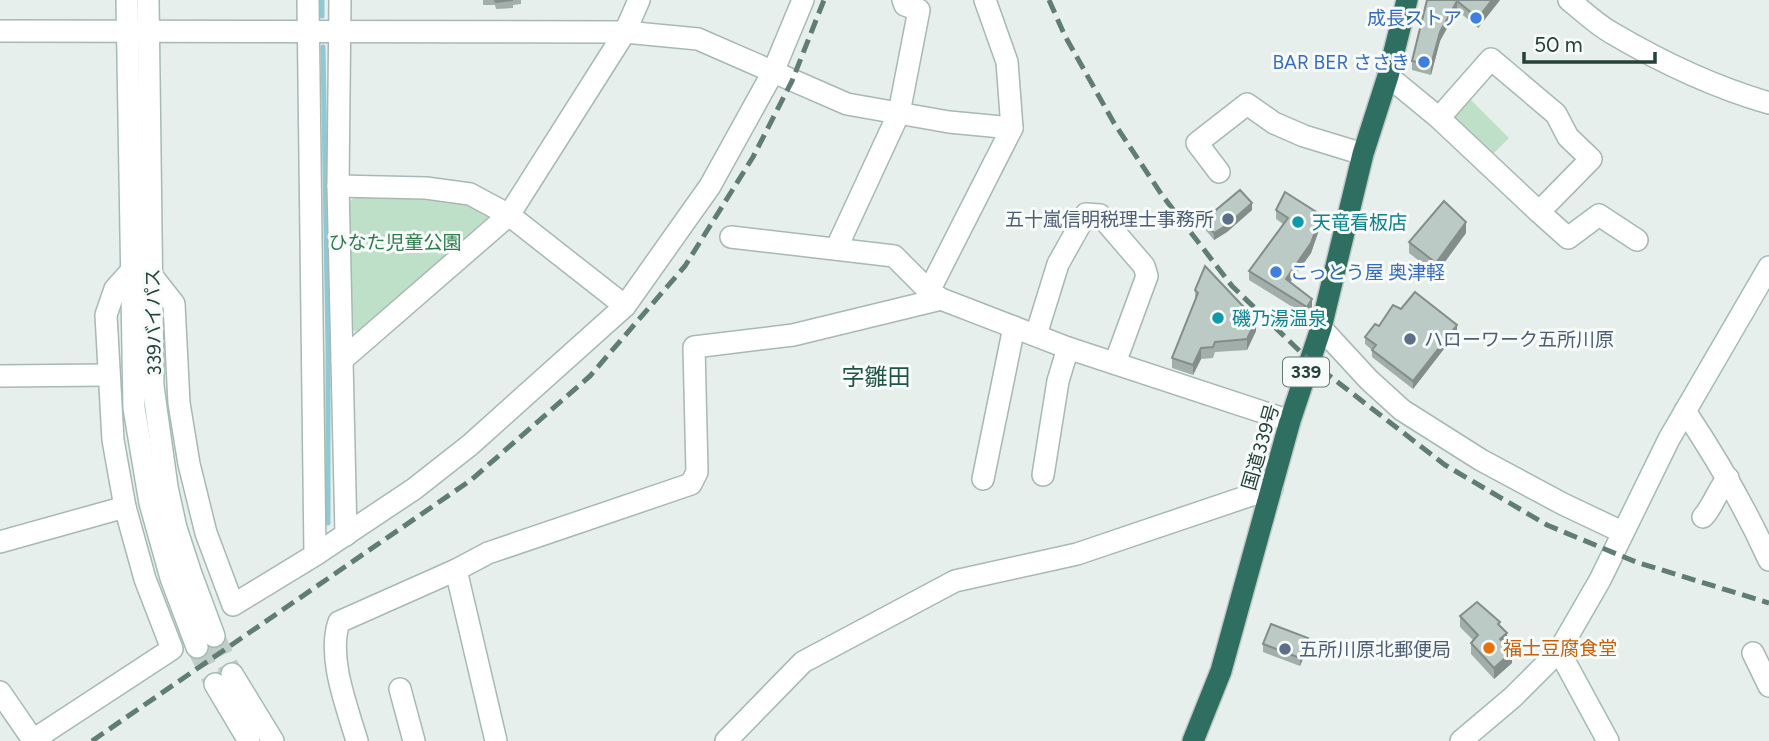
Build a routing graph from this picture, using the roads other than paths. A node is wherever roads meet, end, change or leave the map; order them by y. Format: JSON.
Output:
{"nodes":[{"id":1,"x":127,"y":0,"type":"edge"},
{"id":2,"x":148,"y":0,"type":"edge"},
{"id":3,"x":308,"y":0,"type":"edge"},
{"id":4,"x":340,"y":0,"type":"edge"},
{"id":5,"x":639,"y":0,"type":"edge"},
{"id":6,"x":803,"y":0,"type":"edge"},
{"id":7,"x":902,"y":0,"type":"edge"},
{"id":8,"x":985,"y":0,"type":"edge"},
{"id":9,"x":1407,"y":0,"type":"edge"},
{"id":10,"x":1569,"y":0,"type":"edge"},
{"id":11,"x":0,"y":31,"type":"edge"},
{"id":12,"x":138,"y":31,"type":"junction"},
{"id":13,"x":308,"y":32,"type":"junction"},
{"id":14,"x":340,"y":32,"type":"junction"},
{"id":15,"x":625,"y":32,"type":"junction"},
{"id":16,"x":773,"y":72,"type":"junction"},
{"id":17,"x":1388,"y":76,"type":"junction"},
{"id":18,"x":1769,"y":103,"type":"edge"},
{"id":19,"x":899,"y":113,"type":"junction"},
{"id":20,"x":1439,"y":118,"type":"junction"},
{"id":21,"x":1012,"y":128,"type":"junction"},
{"id":22,"x":1363,"y":154,"type":"junction"},
{"id":23,"x":1219,"y":172,"type":"dead end"},
{"id":24,"x":338,"y":186,"type":"junction"},
{"id":25,"x":1539,"y":212,"type":"junction"},
{"id":26,"x":509,"y":215,"type":"junction"},
{"id":27,"x":731,"y":237,"type":"dead end"},
{"id":28,"x":1637,"y":240,"type":"dead end"},
{"id":29,"x":836,"y":249,"type":"junction"},
{"id":30,"x":1769,"y":267,"type":"edge"},
{"id":31,"x":142,"y":273,"type":"junction"},
{"id":32,"x":935,"y":295,"type":"junction"},
{"id":33,"x":625,"y":306,"type":"junction"},
{"id":34,"x":1014,"y":327,"type":"junction"},
{"id":35,"x":1321,"y":328,"type":"junction"},
{"id":36,"x":1036,"y":335,"type":"junction"},
{"id":37,"x":1068,"y":348,"type":"junction"},
{"id":38,"x":342,"y":360,"type":"junction"},
{"id":39,"x":1115,"y":363,"type":"junction"},
{"id":40,"x":0,"y":376,"type":"edge"},
{"id":41,"x":108,"y":376,"type":"junction"},
{"id":42,"x":1685,"y":411,"type":"junction"},
{"id":43,"x":1290,"y":421,"type":"junction"},
{"id":44,"x":1043,"y":475,"type":"dead end"},
{"id":45,"x":1728,"y":478,"type":"junction"},
{"id":46,"x":982,"y":479,"type":"dead end"},
{"id":47,"x":1272,"y":488,"type":"junction"},
{"id":48,"x":125,"y":507,"type":"junction"},
{"id":49,"x":1703,"y":517,"type":"dead end"},
{"id":50,"x":1622,"y":532,"type":"junction"},
{"id":51,"x":346,"y":535,"type":"junction"},
{"id":52,"x":0,"y":542,"type":"edge"},
{"id":53,"x":315,"y":555,"type":"junction"},
{"id":54,"x":1769,"y":560,"type":"edge"},
{"id":55,"x":456,"y":570,"type":"junction"},
{"id":56,"x":206,"y":641,"type":"tunnel mouth"},
{"id":57,"x":1559,"y":651,"type":"junction"},
{"id":58,"x":1753,"y":653,"type":"dead end"},
{"id":59,"x":1767,"y":678,"type":"edge"},
{"id":60,"x":400,"y":689,"type":"dead end"},
{"id":61,"x":0,"y":692,"type":"edge"},
{"id":62,"x":732,"y":738,"type":"edge"},
{"id":63,"x":249,"y":741,"type":"edge"},
{"id":64,"x":273,"y":741,"type":"edge"},
{"id":65,"x":357,"y":741,"type":"edge"},
{"id":66,"x":414,"y":741,"type":"edge"},
{"id":67,"x":496,"y":741,"type":"edge"},
{"id":68,"x":1193,"y":741,"type":"edge"},
{"id":69,"x":1461,"y":741,"type":"edge"},
{"id":70,"x":1608,"y":741,"type":"edge"}],
"edges":[{"from":1,"to":12,"type":"street"},
{"from":2,"to":12,"type":"street"},
{"from":3,"to":13,"type":"street"},
{"from":4,"to":14,"type":"street"},
{"from":5,"to":15,"type":"street"},
{"from":6,"to":16,"type":"street"},
{"from":7,"to":19,"type":"street"},
{"from":8,"to":21,"type":"street"},
{"from":9,"to":17,"type":"highway","name":"国道339号","number":"339"},
{"from":10,"to":18,"type":"street"},
{"from":11,"to":12,"type":"street"},
{"from":12,"to":13,"type":"street"},
{"from":12,"to":31,"type":"street"},
{"from":13,"to":14,"type":"street"},
{"from":13,"to":53,"type":"street"},
{"from":14,"to":15,"type":"street"},
{"from":14,"to":24,"type":"street"},
{"from":15,"to":16,"type":"street"},
{"from":15,"to":26,"type":"street"},
{"from":16,"to":19,"type":"street"},
{"from":16,"to":33,"type":"street"},
{"from":17,"to":20,"type":"street"},
{"from":17,"to":22,"type":"highway","name":"国道339号","number":"339"},
{"from":19,"to":21,"type":"street"},
{"from":19,"to":29,"type":"street"},
{"from":20,"to":25,"type":"street"},
{"from":20,"to":25,"type":"street"},
{"from":21,"to":32,"type":"street"},
{"from":22,"to":23,"type":"street"},
{"from":22,"to":35,"type":"highway","name":"国道339号","number":"339"},
{"from":24,"to":26,"type":"street"},
{"from":24,"to":38,"type":"street"},
{"from":25,"to":28,"type":"street"},
{"from":26,"to":33,"type":"street"},
{"from":26,"to":38,"type":"street"},
{"from":27,"to":29,"type":"street"},
{"from":29,"to":32,"type":"street"},
{"from":30,"to":42,"type":"street"},
{"from":31,"to":41,"type":"street"},
{"from":31,"to":53,"type":"street"},
{"from":31,"to":56,"type":"street"},
{"from":32,"to":34,"type":"street"},
{"from":32,"to":55,"type":"street"},
{"from":33,"to":51,"type":"street"},
{"from":34,"to":36,"type":"street"},
{"from":34,"to":46,"type":"street"},
{"from":35,"to":43,"type":"highway","name":"国道339号","number":"339"},
{"from":35,"to":50,"type":"street"},
{"from":36,"to":37,"type":"street"},
{"from":36,"to":39,"type":"street"},
{"from":37,"to":39,"type":"street"},
{"from":37,"to":44,"type":"street"},
{"from":38,"to":51,"type":"street"},
{"from":39,"to":43,"type":"street"},
{"from":40,"to":41,"type":"street"},
{"from":41,"to":48,"type":"street"},
{"from":42,"to":45,"type":"street"},
{"from":42,"to":50,"type":"street"},
{"from":43,"to":47,"type":"highway","name":"国道339号","number":"339"},
{"from":45,"to":49,"type":"street"},
{"from":45,"to":54,"type":"street"},
{"from":47,"to":62,"type":"street"},
{"from":47,"to":68,"type":"highway","name":"国道339号","number":"339"},
{"from":48,"to":52,"type":"street"},
{"from":48,"to":61,"type":"street"},
{"from":50,"to":57,"type":"street"},
{"from":51,"to":53,"type":"street"},
{"from":55,"to":65,"type":"street"},
{"from":55,"to":67,"type":"street"},
{"from":57,"to":69,"type":"street"},
{"from":57,"to":70,"type":"street"},
{"from":58,"to":59,"type":"street"},
{"from":60,"to":66,"type":"street"},
{"from":63,"to":64,"type":"street"}]}
